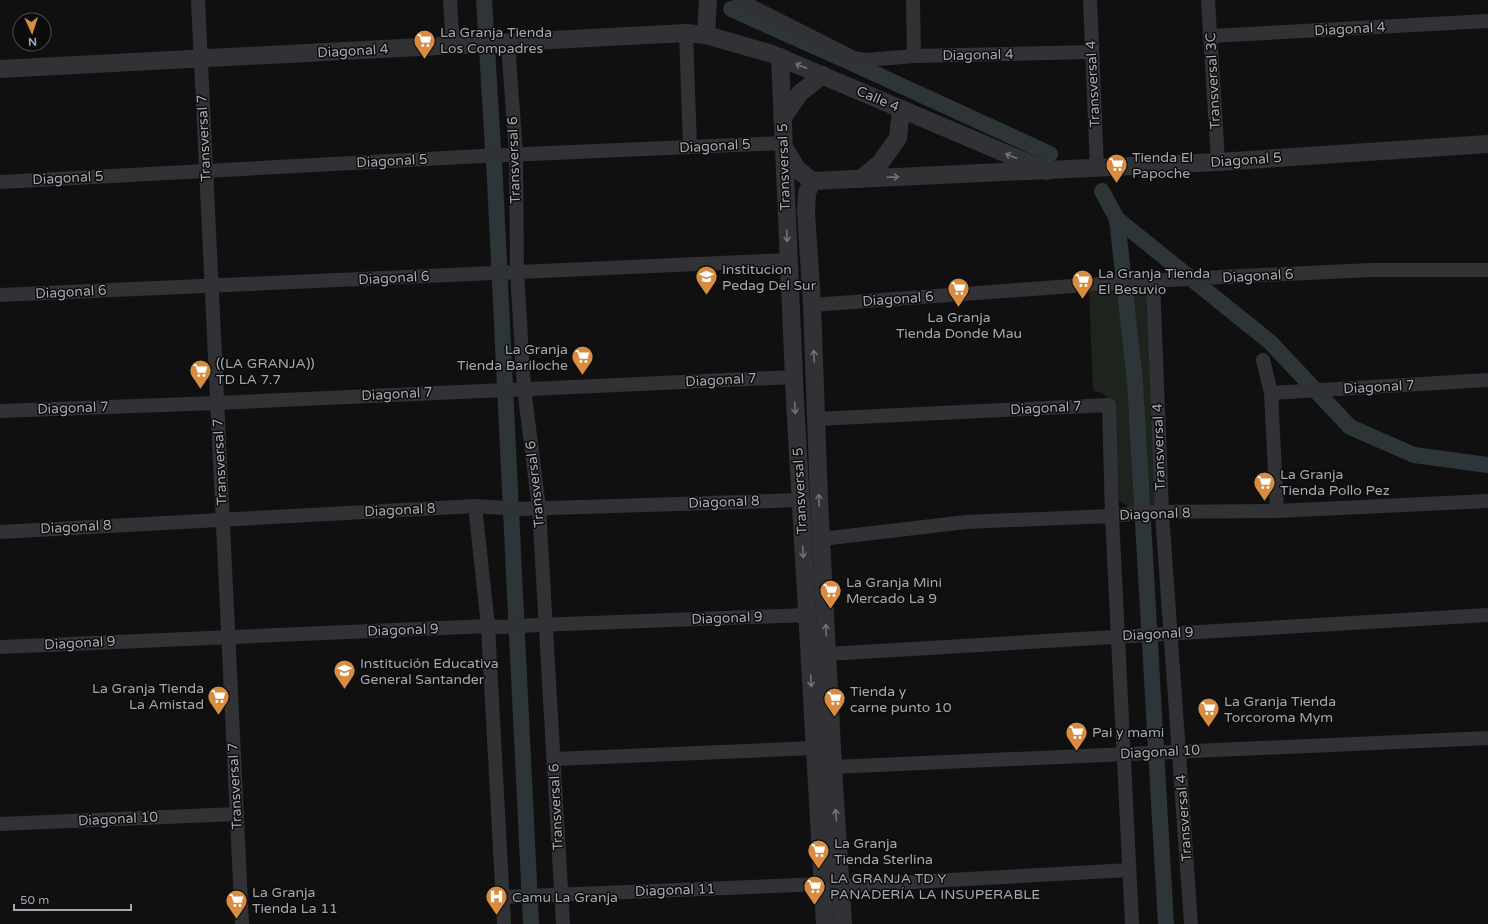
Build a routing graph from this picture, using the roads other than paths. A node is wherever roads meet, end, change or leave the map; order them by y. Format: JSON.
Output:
{"nodes":[{"id":1,"x":198,"y":0,"type":"edge"},
{"id":2,"x":450,"y":0,"type":"edge"},
{"id":3,"x":708,"y":0,"type":"edge"},
{"id":4,"x":739,"y":0,"type":"edge"},
{"id":5,"x":913,"y":0,"type":"edge"},
{"id":6,"x":1090,"y":0,"type":"edge"},
{"id":7,"x":1208,"y":0,"type":"edge"},
{"id":8,"x":1488,"y":21,"type":"edge"},
{"id":9,"x":686,"y":33,"type":"junction"},
{"id":10,"x":706,"y":35,"type":"junction"},
{"id":11,"x":1211,"y":36,"type":"junction"},
{"id":12,"x":495,"y":44,"type":"junction"},
{"id":13,"x":453,"y":46,"type":"junction"},
{"id":14,"x":1091,"y":52,"type":"junction"},
{"id":15,"x":914,"y":56,"type":"junction"},
{"id":16,"x":780,"y":57,"type":"junction"},
{"id":17,"x":201,"y":59,"type":"junction"},
{"id":18,"x":0,"y":69,"type":"edge"},
{"id":19,"x":823,"y":76,"type":"junction"},
{"id":20,"x":901,"y":109,"type":"junction"},
{"id":21,"x":782,"y":118,"type":"junction"},
{"id":22,"x":1488,"y":144,"type":"edge"},
{"id":23,"x":783,"y":145,"type":"junction"},
{"id":24,"x":690,"y":147,"type":"junction"},
{"id":25,"x":512,"y":154,"type":"junction"},
{"id":26,"x":1218,"y":162,"type":"junction"},
{"id":27,"x":1089,"y":169,"type":"junction"},
{"id":28,"x":206,"y":170,"type":"junction"},
{"id":29,"x":1052,"y":171,"type":"junction"},
{"id":30,"x":861,"y":179,"type":"junction"},
{"id":31,"x":812,"y":181,"type":"junction"},
{"id":32,"x":0,"y":182,"type":"edge"},
{"id":33,"x":788,"y":260,"type":"junction"},
{"id":34,"x":1488,"y":270,"type":"edge"},
{"id":35,"x":510,"y":273,"type":"junction"},
{"id":36,"x":1152,"y":282,"type":"junction"},
{"id":37,"x":212,"y":286,"type":"junction"},
{"id":38,"x":0,"y":295,"type":"edge"},
{"id":39,"x":812,"y":305,"type":"junction"},
{"id":40,"x":1263,"y":360,"type":"dead end"},
{"id":41,"x":794,"y":377,"type":"junction"},
{"id":42,"x":1488,"y":380,"type":"edge"},
{"id":43,"x":520,"y":389,"type":"junction"},
{"id":44,"x":1271,"y":393,"type":"junction"},
{"id":45,"x":217,"y":403,"type":"junction"},
{"id":46,"x":0,"y":411,"type":"edge"},
{"id":47,"x":816,"y":419,"type":"junction"},
{"id":48,"x":800,"y":500,"type":"junction"},
{"id":49,"x":1488,"y":501,"type":"edge"},
{"id":50,"x":475,"y":506,"type":"junction"},
{"id":51,"x":539,"y":508,"type":"junction"},
{"id":52,"x":1277,"y":511,"type":"junction"},
{"id":53,"x":1156,"y":512,"type":"junction"},
{"id":54,"x":1117,"y":515,"type":"junction"},
{"id":55,"x":222,"y":519,"type":"junction"},
{"id":56,"x":0,"y":532,"type":"edge"},
{"id":57,"x":822,"y":539,"type":"junction"},
{"id":58,"x":1488,"y":614,"type":"edge"},
{"id":59,"x":807,"y":615,"type":"junction"},
{"id":60,"x":542,"y":624,"type":"junction"},
{"id":61,"x":495,"y":627,"type":"junction"},
{"id":62,"x":1167,"y":634,"type":"junction"},
{"id":63,"x":1125,"y":636,"type":"junction"},
{"id":64,"x":228,"y":637,"type":"junction"},
{"id":65,"x":0,"y":647,"type":"edge"},
{"id":66,"x":827,"y":654,"type":"junction"},
{"id":67,"x":1488,"y":738,"type":"edge"},
{"id":68,"x":815,"y":748,"type":"junction"},
{"id":69,"x":1173,"y":751,"type":"junction"},
{"id":70,"x":1129,"y":754,"type":"junction"},
{"id":71,"x":554,"y":759,"type":"junction"},
{"id":72,"x":833,"y":767,"type":"junction"},
{"id":73,"x":237,"y":814,"type":"junction"},
{"id":74,"x":0,"y":824,"type":"edge"},
{"id":75,"x":1129,"y":870,"type":"junction"},
{"id":76,"x":823,"y":884,"type":"junction"},
{"id":77,"x":841,"y":886,"type":"junction"},
{"id":78,"x":561,"y":894,"type":"junction"},
{"id":79,"x":502,"y":897,"type":"junction"},
{"id":80,"x":242,"y":924,"type":"edge"},
{"id":81,"x":504,"y":924,"type":"edge"},
{"id":82,"x":563,"y":924,"type":"edge"},
{"id":83,"x":825,"y":924,"type":"edge"},
{"id":84,"x":843,"y":924,"type":"edge"},
{"id":85,"x":1132,"y":924,"type":"edge"},
{"id":86,"x":1191,"y":924,"type":"edge"}],
"edges":[{"from":1,"to":17,"type":"street","name":"Transversal 7"},
{"from":2,"to":13,"type":"street"},
{"from":3,"to":10,"type":"street"},
{"from":4,"to":15,"type":"street","name":"Diagonal 4"},
{"from":5,"to":15,"type":"street"},
{"from":6,"to":14,"type":"street","name":"Transversal 4"},
{"from":7,"to":11,"type":"street","name":"Transversal 3C"},
{"from":8,"to":11,"type":"street","name":"Diagonal 4"},
{"from":9,"to":10,"type":"street","name":"Diagonal 4"},
{"from":9,"to":12,"type":"street","name":"Diagonal 4"},
{"from":9,"to":24,"type":"street"},
{"from":10,"to":16,"type":"street","name":"Calle 4"},
{"from":11,"to":26,"type":"street","name":"Transversal 3C"},
{"from":12,"to":13,"type":"street","name":"Diagonal 4"},
{"from":12,"to":25,"type":"street","name":"Transversal 6"},
{"from":13,"to":17,"type":"street","name":"Diagonal 4"},
{"from":14,"to":15,"type":"street","name":"Diagonal 4"},
{"from":14,"to":27,"type":"street","name":"Transversal 4"},
{"from":19,"to":16,"type":"street","name":"Calle 4","one_way":true},
{"from":16,"to":21,"type":"street","name":"Transversal 5"},
{"from":17,"to":18,"type":"street","name":"Diagonal 4"},
{"from":17,"to":28,"type":"street","name":"Transversal 7"},
{"from":19,"to":20,"type":"street","name":"Calle 4"},
{"from":19,"to":21,"type":"street"},
{"from":29,"to":20,"type":"street","name":"Calle 4","one_way":true},
{"from":20,"to":30,"type":"street"},
{"from":21,"to":23,"type":"street","name":"Transversal 5"},
{"from":22,"to":26,"type":"street","name":"Diagonal 5"},
{"from":23,"to":24,"type":"street","name":"Diagonal 5"},
{"from":23,"to":31,"type":"street"},
{"from":23,"to":33,"type":"street","name":"Transversal 5","one_way":true},
{"from":24,"to":25,"type":"street","name":"Diagonal 5"},
{"from":25,"to":28,"type":"street","name":"Diagonal 5"},
{"from":25,"to":35,"type":"street","name":"Transversal 6"},
{"from":26,"to":27,"type":"street","name":"Diagonal 5"},
{"from":27,"to":29,"type":"street","name":"Diagonal 5"},
{"from":28,"to":32,"type":"street","name":"Diagonal 5"},
{"from":28,"to":37,"type":"street","name":"Transversal 7"},
{"from":30,"to":29,"type":"street","name":"Diagonal 5","one_way":true},
{"from":30,"to":31,"type":"street","name":"Diagonal 5"},
{"from":31,"to":39,"type":"street","name":"Transversal 5"},
{"from":33,"to":35,"type":"street","name":"Diagonal 6"},
{"from":33,"to":41,"type":"street","name":"Transversal 5"},
{"from":34,"to":36,"type":"street","name":"Diagonal 6"},
{"from":35,"to":37,"type":"street","name":"Diagonal 6"},
{"from":35,"to":43,"type":"street","name":"Transversal 6"},
{"from":36,"to":39,"type":"street","name":"Diagonal 6"},
{"from":36,"to":53,"type":"street","name":"Transversal 4"},
{"from":37,"to":38,"type":"street","name":"Diagonal 6"},
{"from":37,"to":45,"type":"street","name":"Transversal 7"},
{"from":47,"to":39,"type":"street","name":"Transversal 5","one_way":true},
{"from":40,"to":44,"type":"street"},
{"from":41,"to":43,"type":"street","name":"Diagonal 7"},
{"from":41,"to":48,"type":"street","name":"Transversal 5","one_way":true},
{"from":42,"to":44,"type":"street","name":"Diagonal 7"},
{"from":43,"to":45,"type":"street","name":"Diagonal 7"},
{"from":43,"to":51,"type":"street","name":"Transversal 6"},
{"from":44,"to":52,"type":"street"},
{"from":45,"to":46,"type":"street","name":"Diagonal 7"},
{"from":45,"to":55,"type":"street","name":"Transversal 7"},
{"from":47,"to":54,"type":"street","name":"Diagonal 7"},
{"from":57,"to":47,"type":"street","name":"Transversal 5","one_way":true},
{"from":48,"to":51,"type":"street","name":"Diagonal 8"},
{"from":48,"to":59,"type":"street","name":"Transversal 5","one_way":true},
{"from":49,"to":52,"type":"street","name":"Diagonal 8"},
{"from":50,"to":51,"type":"street","name":"Diagonal 8"},
{"from":50,"to":55,"type":"street","name":"Diagonal 8"},
{"from":50,"to":61,"type":"street"},
{"from":51,"to":60,"type":"street","name":"Transversal 6"},
{"from":52,"to":53,"type":"street","name":"Diagonal 8"},
{"from":53,"to":54,"type":"street","name":"Diagonal 8"},
{"from":53,"to":62,"type":"street","name":"Transversal 4"},
{"from":54,"to":57,"type":"street","name":"Diagonal 8"},
{"from":54,"to":63,"type":"street"},
{"from":55,"to":56,"type":"street","name":"Diagonal 8"},
{"from":55,"to":64,"type":"street","name":"Transversal 7"},
{"from":66,"to":57,"type":"street","name":"Transversal 5","one_way":true},
{"from":58,"to":62,"type":"street","name":"Diagonal 9"},
{"from":59,"to":60,"type":"street","name":"Diagonal 9"},
{"from":59,"to":68,"type":"street","name":"Transversal 5","one_way":true},
{"from":60,"to":61,"type":"street","name":"Diagonal 9"},
{"from":60,"to":71,"type":"street","name":"Transversal 6"},
{"from":61,"to":64,"type":"street","name":"Diagonal 9"},
{"from":61,"to":79,"type":"street"},
{"from":62,"to":63,"type":"street","name":"Diagonal 9"},
{"from":62,"to":69,"type":"street","name":"Transversal 4"},
{"from":63,"to":66,"type":"street","name":"Diagonal 9"},
{"from":63,"to":70,"type":"street"},
{"from":64,"to":65,"type":"street","name":"Diagonal 9"},
{"from":64,"to":73,"type":"street","name":"Transversal 7"},
{"from":66,"to":72,"type":"street","name":"Transversal 5"},
{"from":67,"to":69,"type":"street","name":"Diagonal 10"},
{"from":68,"to":71,"type":"street"},
{"from":68,"to":76,"type":"street","name":"Transversal 5"},
{"from":69,"to":70,"type":"street","name":"Diagonal 10"},
{"from":69,"to":86,"type":"street","name":"Transversal 4"},
{"from":70,"to":72,"type":"street","name":"Diagonal 10"},
{"from":70,"to":75,"type":"street"},
{"from":71,"to":78,"type":"street","name":"Transversal 6"},
{"from":77,"to":72,"type":"street","name":"Transversal 5","one_way":true},
{"from":73,"to":74,"type":"street","name":"Diagonal 10"},
{"from":73,"to":80,"type":"street","name":"Transversal 7"},
{"from":75,"to":77,"type":"street"},
{"from":75,"to":85,"type":"street"},
{"from":76,"to":78,"type":"street","name":"Diagonal 11"},
{"from":76,"to":83,"type":"street","name":"Transversal 5"},
{"from":77,"to":84,"type":"street","name":"Transversal 5"},
{"from":78,"to":79,"type":"street","name":"Diagonal 11"},
{"from":78,"to":82,"type":"street","name":"Transversal 6"},
{"from":79,"to":81,"type":"street"}]}
